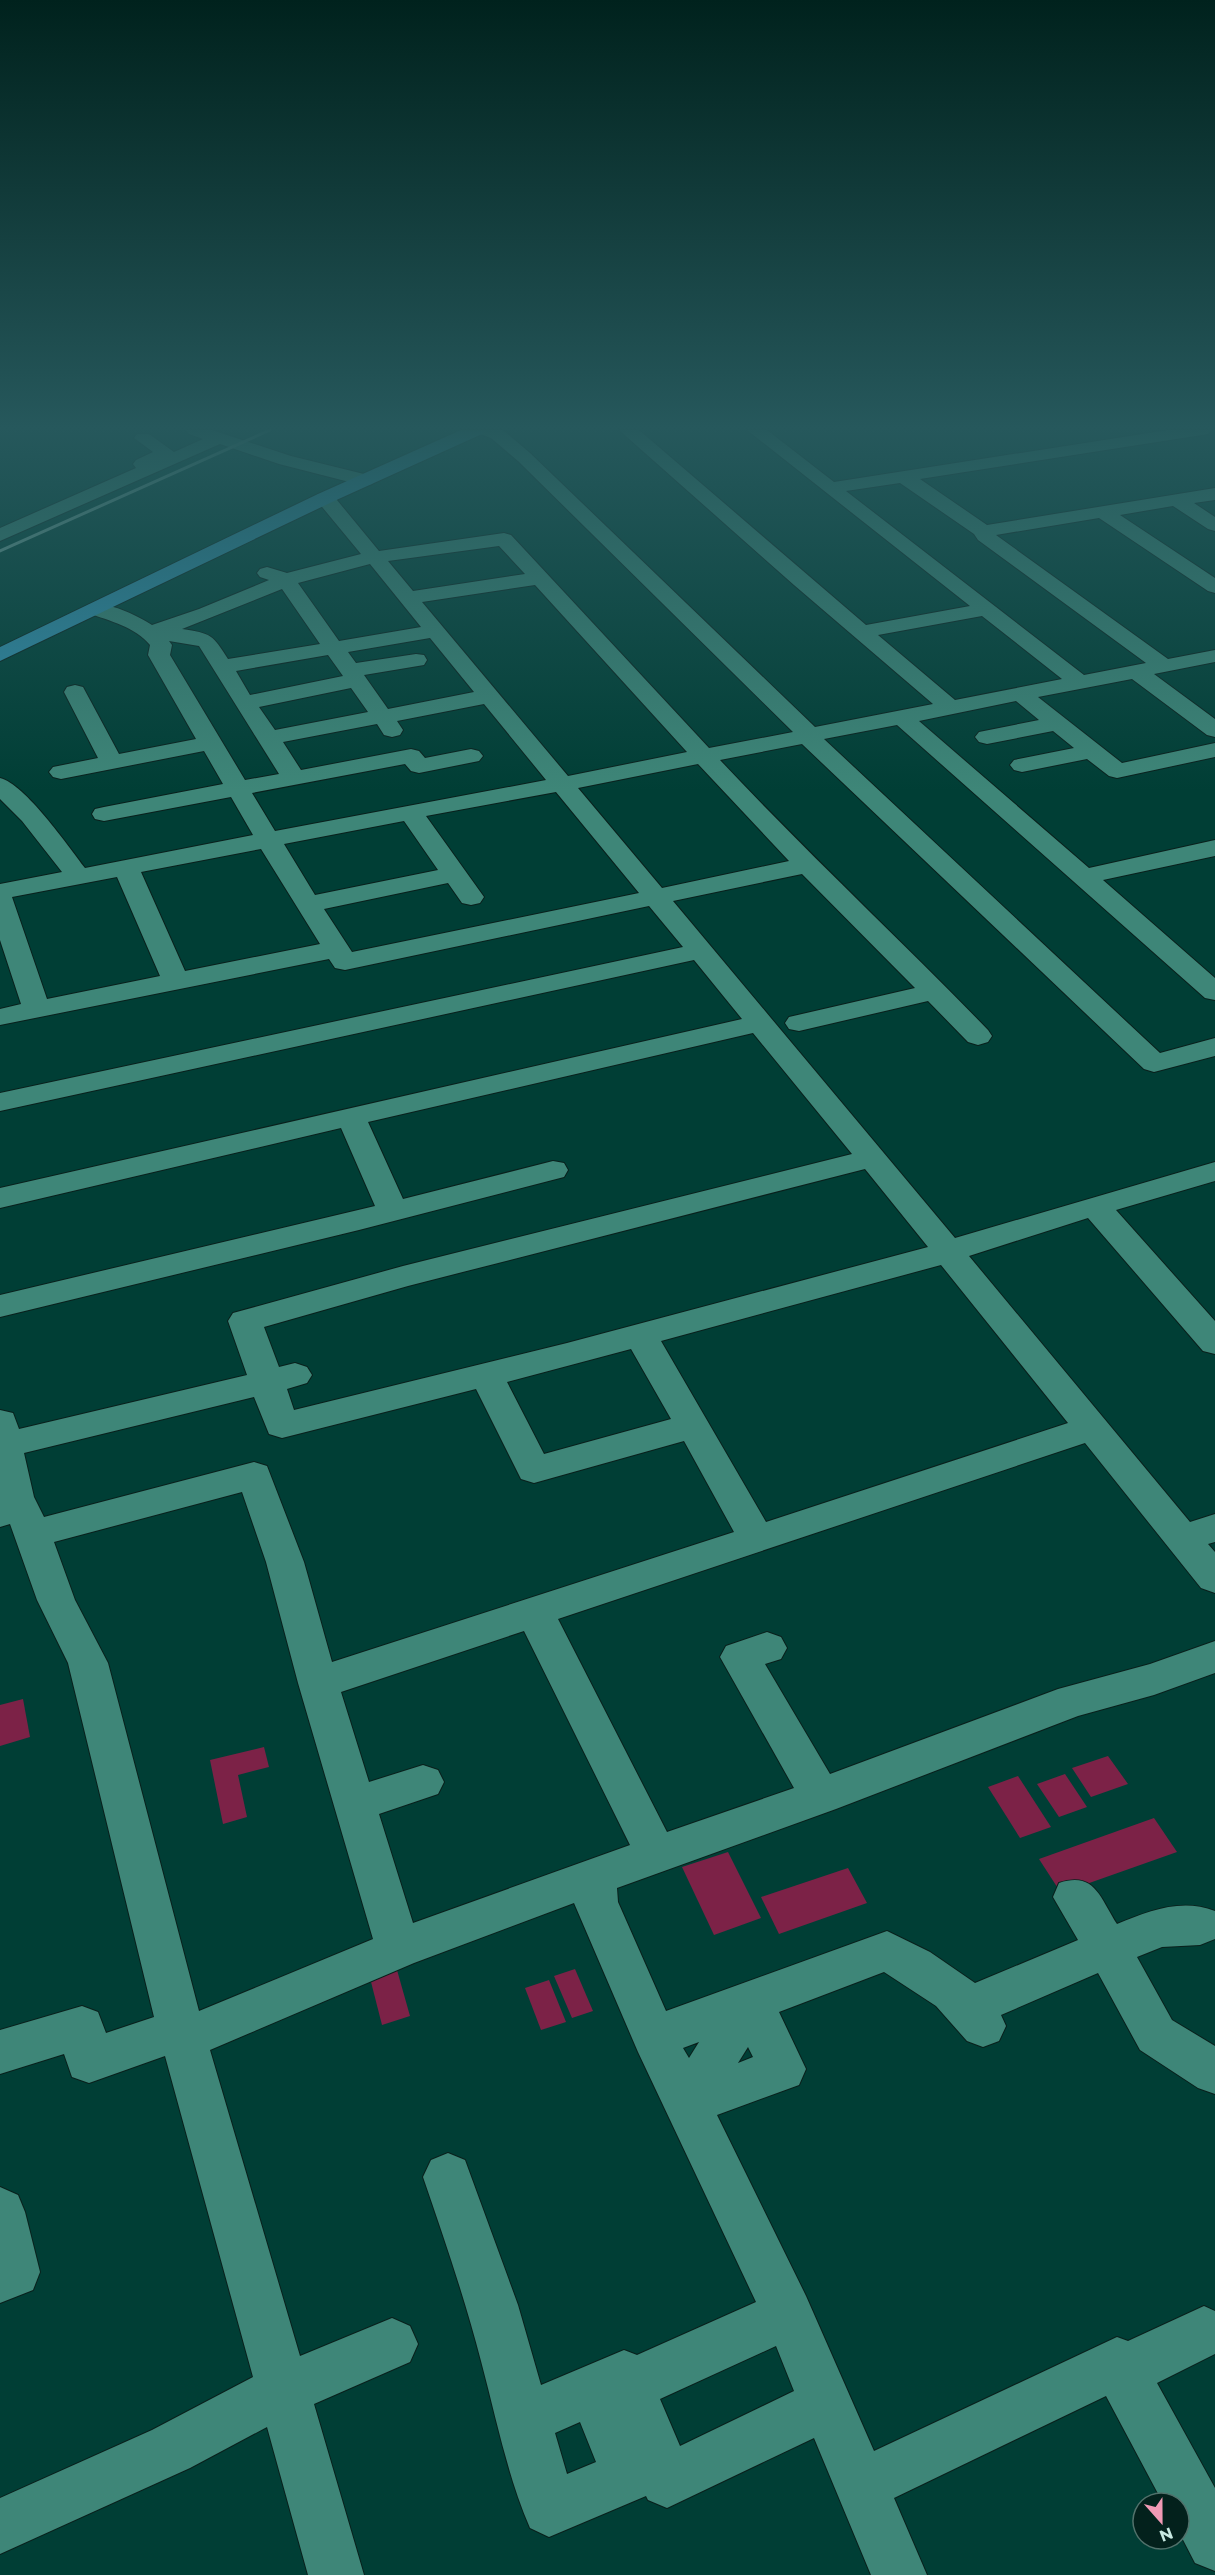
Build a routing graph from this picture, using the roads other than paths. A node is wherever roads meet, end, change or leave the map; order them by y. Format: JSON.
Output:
{"nodes":[{"id":1,"x":210,"y":550,"type":"edge"},
{"id":2,"x":213,"y":550,"type":"edge"},
{"id":3,"x":368,"y":550,"type":"edge"},
{"id":4,"x":426,"y":550,"type":"edge"},
{"id":5,"x":515,"y":550,"type":"edge"},
{"id":6,"x":619,"y":550,"type":"edge"},
{"id":7,"x":767,"y":550,"type":"edge"},
{"id":8,"x":911,"y":550,"type":"edge"},
{"id":9,"x":1005,"y":550,"type":"edge"},
{"id":10,"x":1159,"y":550,"type":"edge"},
{"id":11,"x":375,"y":558,"type":"junction"},
{"id":12,"x":262,"y":572,"type":"dead end"},
{"id":13,"x":540,"y":578,"type":"junction"},
{"id":14,"x":285,"y":581,"type":"junction"},
{"id":15,"x":1215,"y":588,"type":"edge"},
{"id":16,"x":408,"y":598,"type":"junction"},
{"id":17,"x":106,"y":600,"type":"junction"},
{"id":18,"x":988,"y":609,"type":"junction"},
{"id":19,"x":435,"y":631,"type":"junction"},
{"id":20,"x":148,"y":632,"type":"junction"},
{"id":21,"x":861,"y":632,"type":"junction"},
{"id":22,"x":0,"y":646,"type":"edge"},
{"id":23,"x":332,"y":647,"type":"junction"},
{"id":24,"x":0,"y":654,"type":"edge"},
{"id":25,"x":1215,"y":656,"type":"edge"},
{"id":26,"x":416,"y":660,"type":"dead end"},
{"id":27,"x":1164,"y":666,"type":"junction"},
{"id":28,"x":222,"y":667,"type":"junction"},
{"id":29,"x":1136,"y":671,"type":"junction"},
{"id":30,"x":353,"y":676,"type":"junction"},
{"id":31,"x":1080,"y":682,"type":"junction"},
{"id":32,"x":75,"y":692,"type":"dead end"},
{"id":33,"x":1021,"y":694,"type":"junction"},
{"id":34,"x":490,"y":696,"type":"junction"},
{"id":35,"x":221,"y":703,"type":"junction"},
{"id":36,"x":950,"y":707,"type":"junction"},
{"id":37,"x":381,"y":715,"type":"junction"},
{"id":38,"x":901,"y":717,"type":"junction"},
{"id":39,"x":1057,"y":723,"type":"junction"},
{"id":40,"x":1215,"y":730,"type":"edge"},
{"id":41,"x":808,"y":735,"type":"junction"},
{"id":42,"x":987,"y":737,"type":"dead end"},
{"id":43,"x":268,"y":738,"type":"junction"},
{"id":44,"x":210,"y":743,"type":"junction"},
{"id":45,"x":1215,"y":750,"type":"edge"},
{"id":46,"x":1092,"y":751,"type":"junction"},
{"id":47,"x":411,"y":756,"type":"junction"},
{"id":48,"x":471,"y":756,"type":"dead end"},
{"id":49,"x":704,"y":756,"type":"junction"},
{"id":50,"x":112,"y":762,"type":"junction"},
{"id":51,"x":1022,"y":765,"type":"dead end"},
{"id":52,"x":60,"y":772,"type":"dead end"},
{"id":53,"x":294,"y":778,"type":"junction"},
{"id":54,"x":563,"y":784,"type":"junction"},
{"id":55,"x":0,"y":785,"type":"edge"},
{"id":56,"x":238,"y":788,"type":"junction"},
{"id":57,"x":410,"y":812,"type":"junction"},
{"id":58,"x":104,"y":814,"type":"dead end"},
{"id":59,"x":268,"y":840,"type":"junction"},
{"id":60,"x":1215,"y":848,"type":"edge"},
{"id":61,"x":808,"y":865,"type":"junction"},
{"id":62,"x":126,"y":868,"type":"junction"},
{"id":63,"x":454,"y":874,"type":"junction"},
{"id":64,"x":79,"y":877,"type":"junction"},
{"id":65,"x":1083,"y":877,"type":"junction"},
{"id":66,"x":0,"y":892,"type":"edge"},
{"id":67,"x":471,"y":897,"type":"dead end"},
{"id":68,"x":656,"y":897,"type":"junction"},
{"id":69,"x":0,"y":898,"type":"edge"},
{"id":70,"x":308,"y":904,"type":"junction"},
{"id":71,"x":337,"y":949,"type":"junction"},
{"id":72,"x":700,"y":951,"type":"junction"},
{"id":73,"x":11,"y":965,"type":"edge"},
{"id":74,"x":176,"y":981,"type":"junction"},
{"id":75,"x":936,"y":991,"type":"junction"},
{"id":76,"x":1215,"y":992,"type":"edge"},
{"id":77,"x":36,"y":1009,"type":"junction"},
{"id":78,"x":0,"y":1017,"type":"edge"},
{"id":79,"x":759,"y":1023,"type":"junction"},
{"id":80,"x":799,"y":1023,"type":"dead end"},
{"id":81,"x":978,"y":1036,"type":"dead end"},
{"id":82,"x":1215,"y":1047,"type":"edge"},
{"id":83,"x":0,"y":1102,"type":"edge"},
{"id":84,"x":351,"y":1117,"type":"junction"},
{"id":85,"x":872,"y":1158,"type":"junction"},
{"id":86,"x":553,"y":1170,"type":"dead end"},
{"id":87,"x":1215,"y":1171,"type":"edge"},
{"id":88,"x":0,"y":1198,"type":"edge"},
{"id":89,"x":1095,"y":1206,"type":"junction"},
{"id":90,"x":393,"y":1211,"type":"junction"},
{"id":91,"x":949,"y":1252,"type":"junction"},
{"id":92,"x":0,"y":1306,"type":"edge"},
{"id":93,"x":640,"y":1335,"type":"junction"},
{"id":94,"x":1215,"y":1343,"type":"edge"},
{"id":95,"x":487,"y":1376,"type":"junction"},
{"id":96,"x":281,"y":1378,"type":"junction"},
{"id":97,"x":693,"y":1426,"type":"junction"},
{"id":98,"x":1091,"y":1428,"type":"junction"},
{"id":99,"x":2,"y":1433,"type":"edge"},
{"id":100,"x":17,"y":1518,"type":"edge"},
{"id":101,"x":1198,"y":1533,"type":"edge"},
{"id":102,"x":757,"y":1539,"type":"junction"},
{"id":103,"x":1215,"y":1578,"type":"edge"},
{"id":104,"x":535,"y":1612,"type":"junction"},
{"id":105,"x":767,"y":1648,"type":"dead end"},
{"id":106,"x":1215,"y":1657,"type":"edge"},
{"id":107,"x":318,"y":1683,"type":"junction"},
{"id":108,"x":423,"y":1782,"type":"dead end"},
{"id":109,"x":821,"y":1796,"type":"junction"},
{"id":110,"x":355,"y":1804,"type":"junction"},
{"id":111,"x":657,"y":1855,"type":"junction"},
{"id":112,"x":594,"y":1877,"type":"junction"},
{"id":113,"x":1075,"y":1897,"type":"dead end"},
{"id":114,"x":1200,"y":1925,"type":"dead end"},
{"id":115,"x":398,"y":1949,"type":"junction"},
{"id":116,"x":1108,"y":1949,"type":"junction"},
{"id":117,"x":750,"y":2001,"type":"junction"},
{"id":118,"x":182,"y":2034,"type":"junction"},
{"id":119,"x":654,"y":2037,"type":"junction"},
{"id":120,"x":0,"y":2052,"type":"edge"},
{"id":121,"x":1215,"y":2072,"type":"edge"},
{"id":122,"x":687,"y":2104,"type":"junction"},
{"id":123,"x":448,"y":2177,"type":"dead end"},
{"id":124,"x":0,"y":2212,"type":"edge"},
{"id":125,"x":0,"y":2278,"type":"edge"},
{"id":126,"x":788,"y":2314,"type":"junction"},
{"id":127,"x":1204,"y":2332,"type":"dead end"},
{"id":128,"x":392,"y":2343,"type":"dead end"},
{"id":129,"x":1122,"y":2372,"type":"junction"},
{"id":130,"x":611,"y":2388,"type":"junction"},
{"id":131,"x":283,"y":2390,"type":"junction"},
{"id":132,"x":826,"y":2404,"type":"junction"},
{"id":133,"x":523,"y":2420,"type":"junction"},
{"id":134,"x":861,"y":2485,"type":"junction"},
{"id":135,"x":0,"y":2526,"type":"edge"},
{"id":136,"x":1215,"y":2543,"type":"edge"},
{"id":137,"x":336,"y":2575,"type":"edge"},
{"id":138,"x":899,"y":2575,"type":"edge"}],
"edges":[{"from":1,"to":17,"type":"main road"},
{"from":2,"to":17,"type":"main road"},
{"from":3,"to":11,"type":"street"},
{"from":4,"to":11,"type":"street"},
{"from":5,"to":13,"type":"street"},
{"from":6,"to":41,"type":"street"},
{"from":7,"to":21,"type":"street"},
{"from":8,"to":18,"type":"street"},
{"from":9,"to":27,"type":"street"},
{"from":10,"to":15,"type":"street"},
{"from":11,"to":14,"type":"street"},
{"from":11,"to":16,"type":"street"},
{"from":12,"to":14,"type":"street"},
{"from":13,"to":16,"type":"street"},
{"from":13,"to":49,"type":"street"},
{"from":14,"to":20,"type":"street"},
{"from":14,"to":23,"type":"street"},
{"from":16,"to":19,"type":"street"},
{"from":17,"to":20,"type":"street"},
{"from":17,"to":22,"type":"main road"},
{"from":17,"to":24,"type":"main road"},
{"from":18,"to":21,"type":"street"},
{"from":18,"to":31,"type":"street"},
{"from":19,"to":23,"type":"street"},
{"from":19,"to":34,"type":"street"},
{"from":20,"to":28,"type":"street"},
{"from":20,"to":35,"type":"street"},
{"from":21,"to":36,"type":"street"},
{"from":23,"to":28,"type":"street"},
{"from":23,"to":30,"type":"street"},
{"from":25,"to":27,"type":"street"},
{"from":26,"to":30,"type":"street"},
{"from":27,"to":29,"type":"street"},
{"from":28,"to":35,"type":"street"},
{"from":29,"to":31,"type":"street"},
{"from":29,"to":40,"type":"street"},
{"from":30,"to":35,"type":"street"},
{"from":30,"to":37,"type":"street"},
{"from":31,"to":33,"type":"street"},
{"from":32,"to":50,"type":"street"},
{"from":33,"to":36,"type":"street"},
{"from":33,"to":39,"type":"street"},
{"from":34,"to":37,"type":"street"},
{"from":34,"to":54,"type":"street"},
{"from":35,"to":43,"type":"street"},
{"from":35,"to":44,"type":"street"},
{"from":36,"to":38,"type":"street"},
{"from":37,"to":43,"type":"street"},
{"from":37,"to":47,"type":"street"},
{"from":38,"to":41,"type":"street"},
{"from":38,"to":65,"type":"street"},
{"from":39,"to":42,"type":"street"},
{"from":39,"to":46,"type":"street"},
{"from":41,"to":49,"type":"street"},
{"from":41,"to":82,"type":"street"},
{"from":43,"to":53,"type":"street"},
{"from":44,"to":50,"type":"street"},
{"from":44,"to":56,"type":"street"},
{"from":45,"to":46,"type":"street"},
{"from":46,"to":51,"type":"street"},
{"from":47,"to":48,"type":"street"},
{"from":47,"to":53,"type":"street"},
{"from":49,"to":54,"type":"street"},
{"from":49,"to":61,"type":"street"},
{"from":50,"to":52,"type":"street"},
{"from":53,"to":56,"type":"street"},
{"from":54,"to":57,"type":"street"},
{"from":54,"to":68,"type":"street"},
{"from":55,"to":64,"type":"street"},
{"from":56,"to":58,"type":"street"},
{"from":56,"to":59,"type":"street"},
{"from":57,"to":59,"type":"street"},
{"from":57,"to":63,"type":"street"},
{"from":59,"to":62,"type":"street"},
{"from":59,"to":70,"type":"street"},
{"from":60,"to":65,"type":"street"},
{"from":61,"to":68,"type":"street"},
{"from":61,"to":75,"type":"street"},
{"from":62,"to":64,"type":"street"},
{"from":62,"to":74,"type":"street"},
{"from":63,"to":67,"type":"street"},
{"from":63,"to":70,"type":"street"},
{"from":64,"to":66,"type":"street"},
{"from":65,"to":76,"type":"street"},
{"from":68,"to":71,"type":"street"},
{"from":68,"to":72,"type":"street"},
{"from":69,"to":73,"type":"street"},
{"from":70,"to":71,"type":"street"},
{"from":71,"to":74,"type":"street"},
{"from":72,"to":79,"type":"street"},
{"from":72,"to":83,"type":"street"},
{"from":73,"to":77,"type":"street"},
{"from":74,"to":77,"type":"street"},
{"from":75,"to":80,"type":"street"},
{"from":75,"to":81,"type":"street"},
{"from":77,"to":78,"type":"street"},
{"from":79,"to":84,"type":"street"},
{"from":79,"to":85,"type":"street"},
{"from":84,"to":88,"type":"street"},
{"from":84,"to":90,"type":"street"},
{"from":85,"to":91,"type":"street"},
{"from":85,"to":96,"type":"street"},
{"from":86,"to":90,"type":"street"},
{"from":87,"to":89,"type":"street"},
{"from":89,"to":91,"type":"street"},
{"from":89,"to":94,"type":"street"},
{"from":90,"to":92,"type":"street"},
{"from":91,"to":93,"type":"street"},
{"from":91,"to":98,"type":"street"},
{"from":93,"to":95,"type":"street"},
{"from":93,"to":97,"type":"street"},
{"from":95,"to":96,"type":"street"},
{"from":95,"to":97,"type":"street"},
{"from":96,"to":99,"type":"street"},
{"from":97,"to":102,"type":"street"},
{"from":98,"to":101,"type":"street"},
{"from":98,"to":102,"type":"street"},
{"from":99,"to":100,"type":"street"},
{"from":100,"to":107,"type":"street"},
{"from":100,"to":118,"type":"street"},
{"from":101,"to":103,"type":"street"},
{"from":102,"to":104,"type":"street"},
{"from":104,"to":107,"type":"street"},
{"from":104,"to":111,"type":"street"},
{"from":105,"to":109,"type":"street"},
{"from":106,"to":109,"type":"street"},
{"from":107,"to":110,"type":"street"},
{"from":108,"to":110,"type":"street"},
{"from":109,"to":111,"type":"street"},
{"from":110,"to":115,"type":"street"},
{"from":111,"to":112,"type":"street"},
{"from":112,"to":115,"type":"street"},
{"from":112,"to":119,"type":"street"},
{"from":113,"to":116,"type":"street"},
{"from":114,"to":116,"type":"street"},
{"from":115,"to":118,"type":"street"},
{"from":116,"to":117,"type":"street"},
{"from":116,"to":121,"type":"street"},
{"from":117,"to":119,"type":"street"},
{"from":117,"to":122,"type":"street"},
{"from":117,"to":122,"type":"street"},
{"from":118,"to":120,"type":"street"},
{"from":118,"to":131,"type":"street"},
{"from":119,"to":122,"type":"street"},
{"from":122,"to":126,"type":"street"},
{"from":123,"to":133,"type":"street"},
{"from":124,"to":125,"type":"street"},
{"from":126,"to":130,"type":"street"},
{"from":126,"to":132,"type":"street"},
{"from":127,"to":129,"type":"street"},
{"from":128,"to":131,"type":"street"},
{"from":129,"to":134,"type":"street"},
{"from":129,"to":136,"type":"street"},
{"from":130,"to":132,"type":"street"},
{"from":130,"to":133,"type":"street"},
{"from":130,"to":133,"type":"street"},
{"from":131,"to":135,"type":"street"},
{"from":131,"to":137,"type":"street"},
{"from":132,"to":134,"type":"street"},
{"from":134,"to":138,"type":"street"}]}
